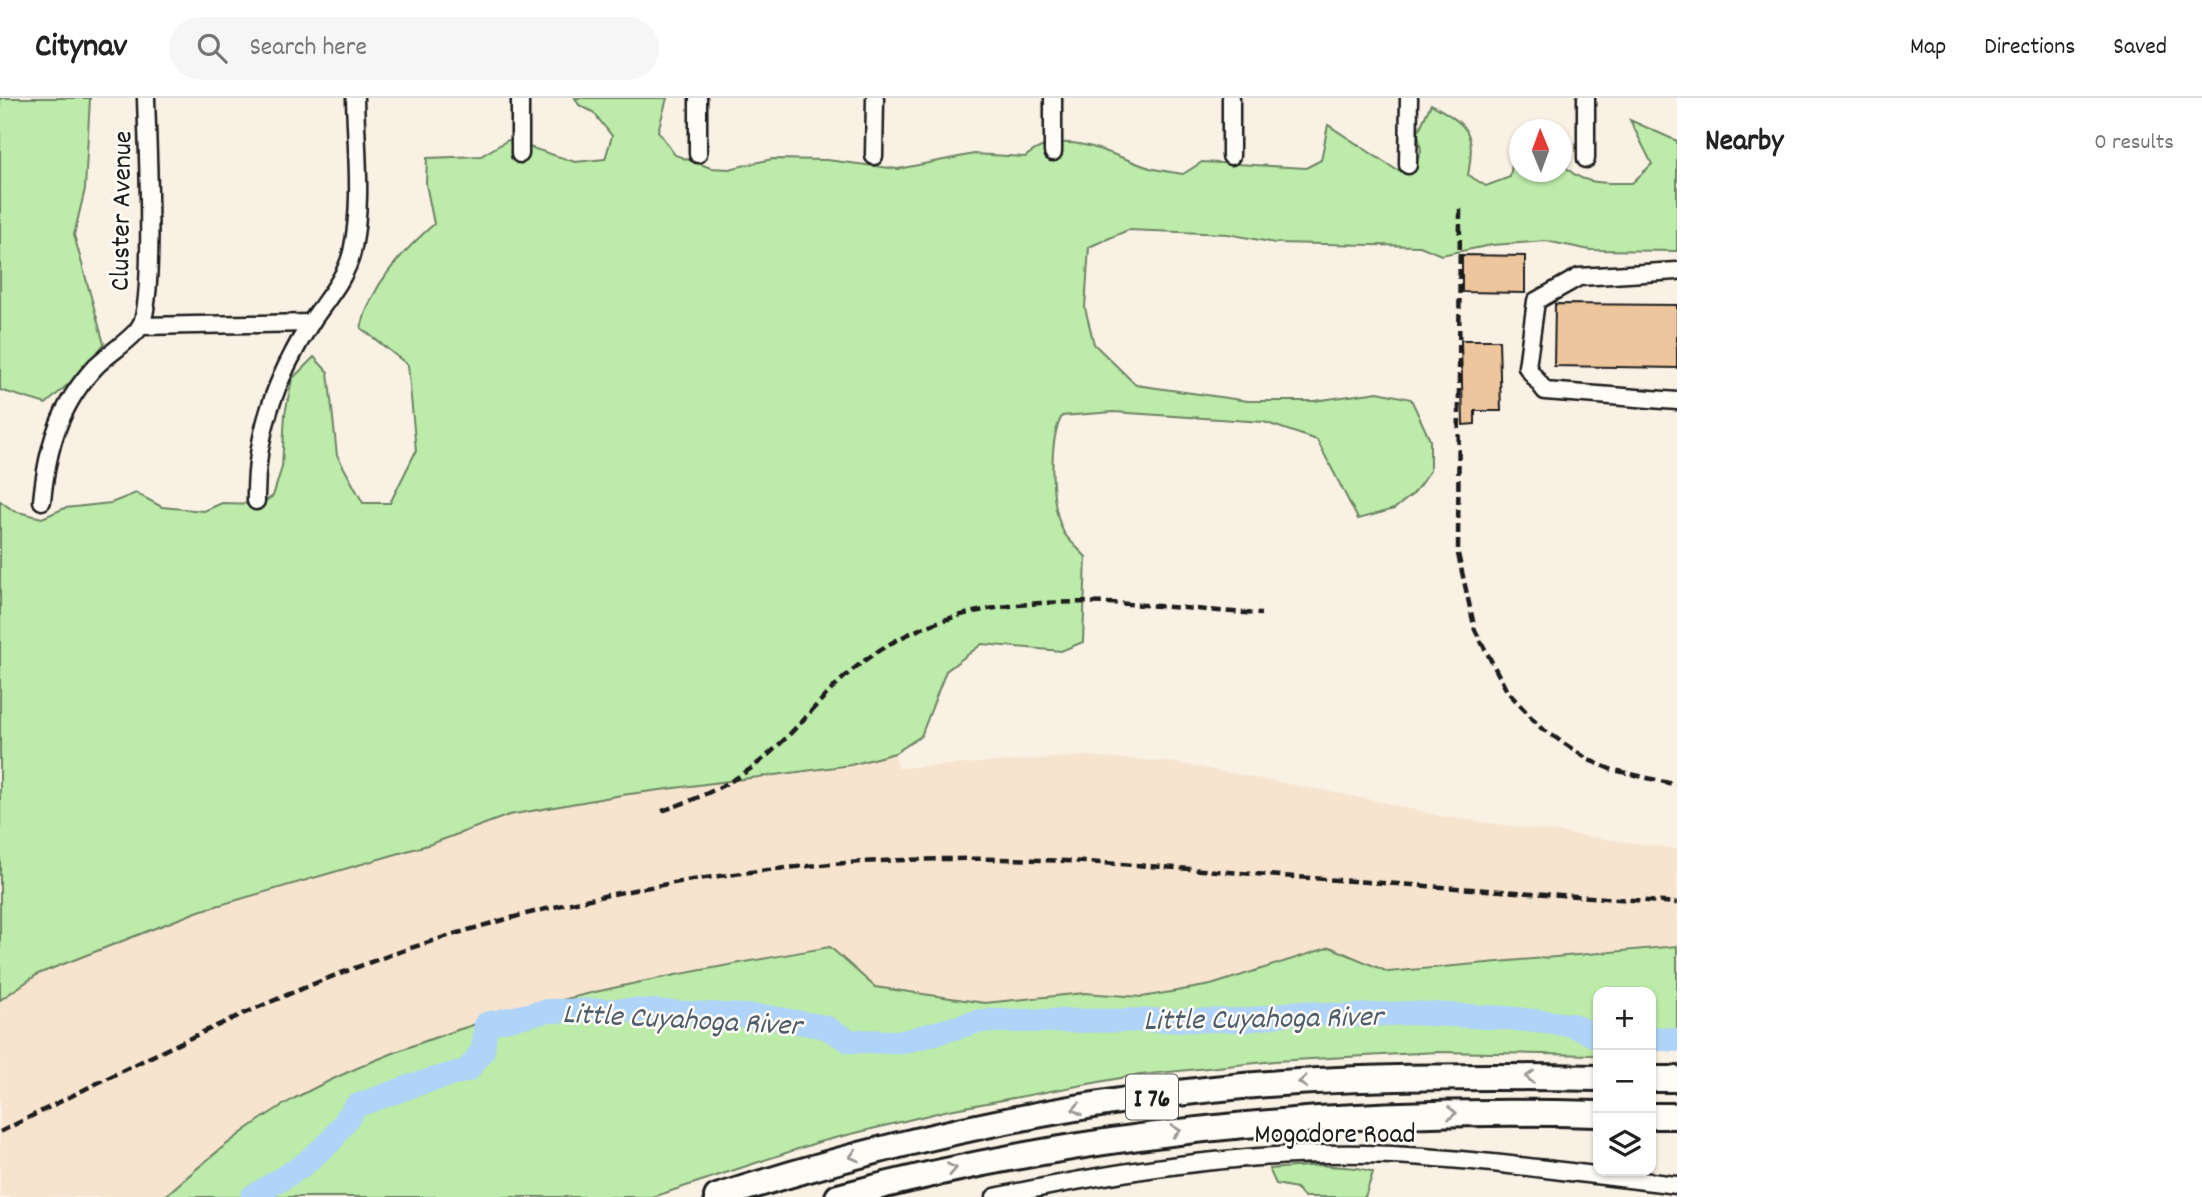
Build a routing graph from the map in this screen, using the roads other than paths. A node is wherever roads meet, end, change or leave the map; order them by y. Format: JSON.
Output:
{"nodes":[{"id":1,"x":146,"y":98,"type":"edge"},
{"id":2,"x":355,"y":98,"type":"edge"},
{"id":3,"x":520,"y":98,"type":"edge"},
{"id":4,"x":698,"y":98,"type":"edge"},
{"id":5,"x":875,"y":98,"type":"edge"},
{"id":6,"x":1053,"y":98,"type":"edge"},
{"id":7,"x":1231,"y":98,"type":"edge"},
{"id":8,"x":1409,"y":98,"type":"edge"},
{"id":9,"x":1586,"y":98,"type":"edge"},
{"id":10,"x":1053,"y":152,"type":"dead end"},
{"id":11,"x":520,"y":154,"type":"dead end"},
{"id":12,"x":698,"y":154,"type":"dead end"},
{"id":13,"x":874,"y":156,"type":"dead end"},
{"id":14,"x":1231,"y":156,"type":"dead end"},
{"id":15,"x":1586,"y":159,"type":"dead end"},
{"id":16,"x":1408,"y":164,"type":"dead end"},
{"id":17,"x":1677,"y":271,"type":"edge"},
{"id":18,"x":311,"y":323,"type":"junction"},
{"id":19,"x":140,"y":326,"type":"junction"},
{"id":20,"x":1677,"y":401,"type":"edge"},
{"id":21,"x":42,"y":501,"type":"dead end"},
{"id":22,"x":256,"y":501,"type":"dead end"},
{"id":23,"x":1593,"y":1078,"type":"edge"},
{"id":24,"x":1656,"y":1079,"type":"edge"},
{"id":25,"x":1677,"y":1079,"type":"edge"},
{"id":26,"x":1593,"y":1114,"type":"edge"},
{"id":27,"x":1656,"y":1116,"type":"edge"},
{"id":28,"x":1677,"y":1116,"type":"edge"},
{"id":29,"x":1677,"y":1185,"type":"edge"},
{"id":30,"x":717,"y":1197,"type":"edge"},
{"id":31,"x":838,"y":1197,"type":"edge"},
{"id":32,"x":995,"y":1197,"type":"edge"}],
"edges":[{"from":1,"to":19,"type":"street","name":"Cluster Avenue"},
{"from":2,"to":18,"type":"street"},
{"from":3,"to":11,"type":"street"},
{"from":4,"to":12,"type":"street"},
{"from":5,"to":13,"type":"street"},
{"from":6,"to":10,"type":"street"},
{"from":7,"to":14,"type":"street"},
{"from":8,"to":16,"type":"street"},
{"from":9,"to":15,"type":"street"},
{"from":17,"to":20,"type":"street"},
{"from":18,"to":19,"type":"street"},
{"from":18,"to":22,"type":"street"},
{"from":19,"to":21,"type":"street","name":"Cluster Avenue"},
{"from":23,"to":30,"type":"highway","number":"I 76","one_way":true},
{"from":24,"to":25,"type":"highway"},
{"from":31,"to":26,"type":"highway","number":"I 76","one_way":true},
{"from":27,"to":28,"type":"highway"},
{"from":29,"to":32,"type":"street","name":"Mogadore Road"}]}
